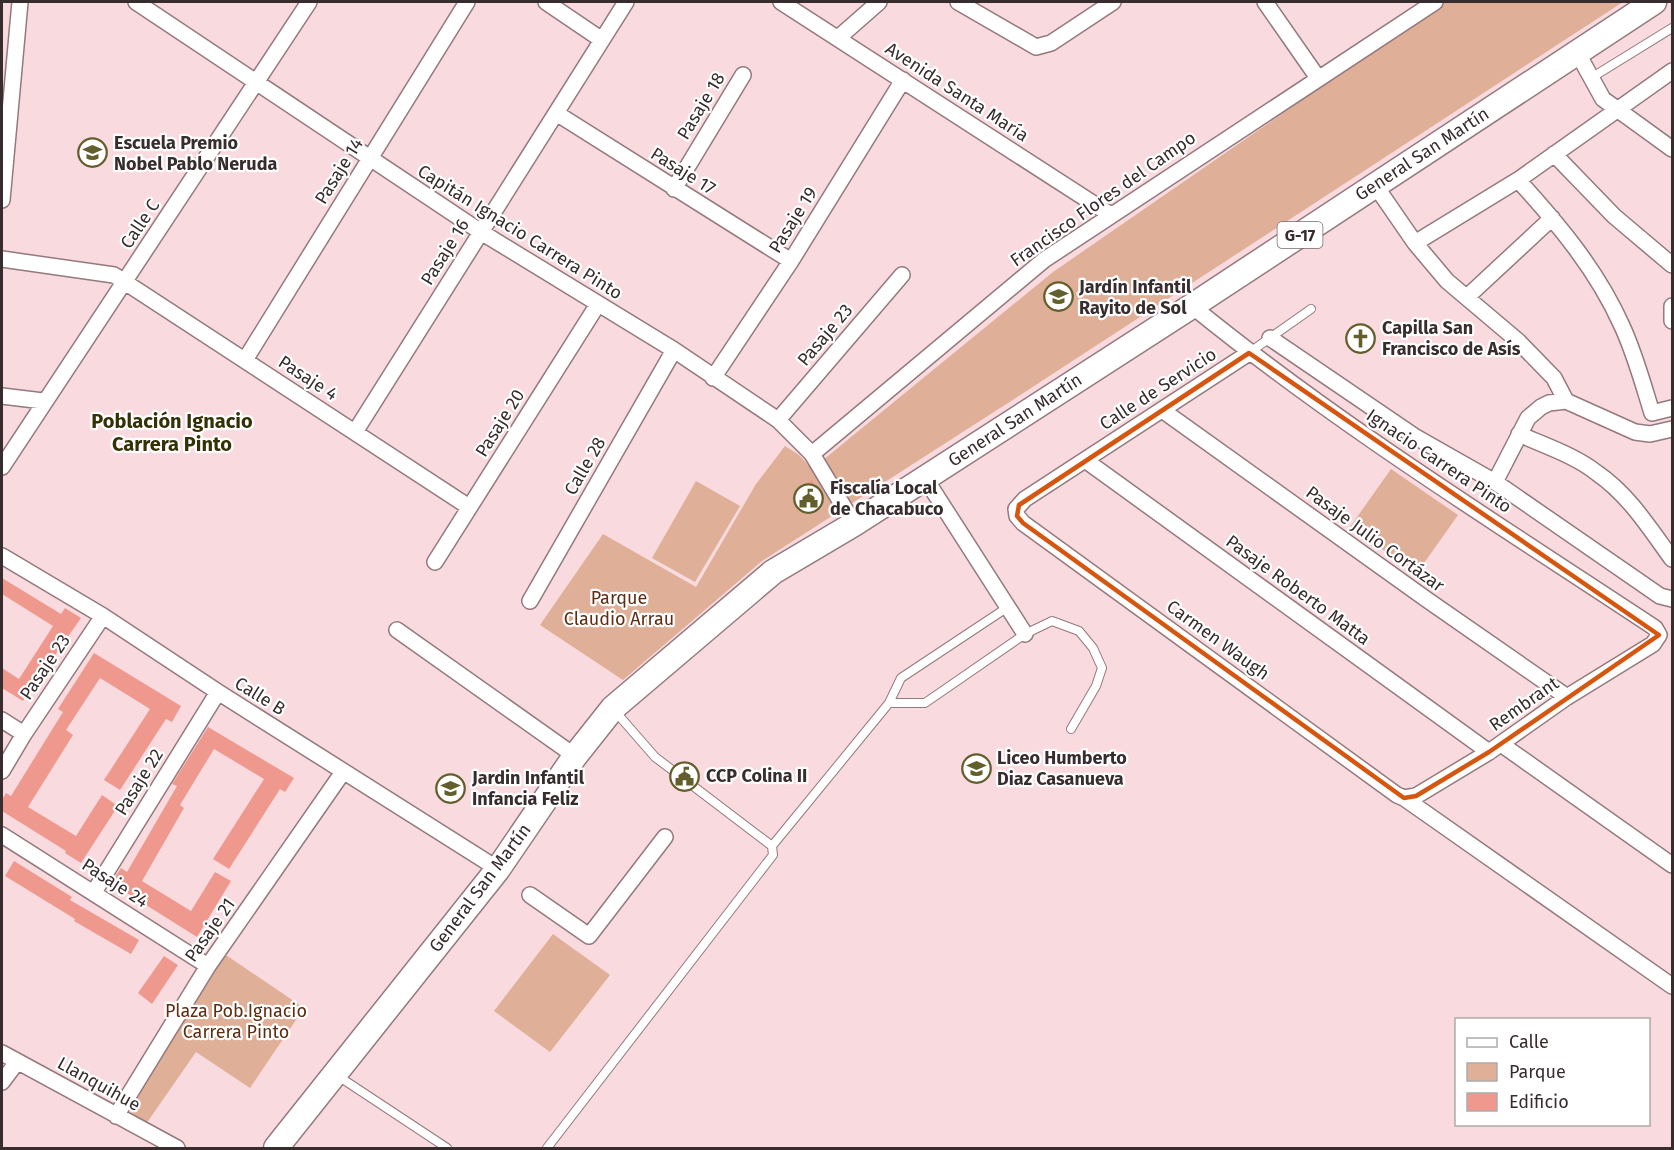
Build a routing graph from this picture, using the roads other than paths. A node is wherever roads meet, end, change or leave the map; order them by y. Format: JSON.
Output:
{"nodes":[{"id":1,"x":20,"y":2,"type":"edge"},
{"id":2,"x":136,"y":2,"type":"edge"},
{"id":3,"x":309,"y":2,"type":"edge"},
{"id":4,"x":467,"y":2,"type":"edge"},
{"id":5,"x":546,"y":2,"type":"edge"},
{"id":6,"x":626,"y":2,"type":"edge"},
{"id":7,"x":781,"y":2,"type":"edge"},
{"id":8,"x":879,"y":2,"type":"edge"},
{"id":9,"x":958,"y":2,"type":"edge"},
{"id":10,"x":1113,"y":2,"type":"edge"},
{"id":11,"x":1265,"y":2,"type":"edge"},
{"id":12,"x":1435,"y":2,"type":"edge"},
{"id":13,"x":1654,"y":2,"type":"edge"},
{"id":14,"x":1672,"y":27,"type":"edge"},
{"id":15,"x":838,"y":38,"type":"junction"},
{"id":16,"x":602,"y":40,"type":"junction"},
{"id":17,"x":1577,"y":52,"type":"junction"},
{"id":18,"x":1672,"y":71,"type":"edge"},
{"id":19,"x":743,"y":75,"type":"dead end"},
{"id":20,"x":1318,"y":78,"type":"junction"},
{"id":21,"x":1591,"y":78,"type":"junction"},
{"id":22,"x":903,"y":80,"type":"junction"},
{"id":23,"x":257,"y":82,"type":"junction"},
{"id":24,"x":1616,"y":109,"type":"junction"},
{"id":25,"x":556,"y":113,"type":"junction"},
{"id":26,"x":5,"y":139,"type":"edge"},
{"id":27,"x":1672,"y":149,"type":"edge"},
{"id":28,"x":1554,"y":154,"type":"junction"},
{"id":29,"x":370,"y":159,"type":"junction"},
{"id":30,"x":1518,"y":180,"type":"junction"},
{"id":31,"x":1376,"y":185,"type":"junction"},
{"id":32,"x":674,"y":189,"type":"junction"},
{"id":33,"x":2,"y":200,"type":"edge"},
{"id":34,"x":1111,"y":215,"type":"junction"},
{"id":35,"x":1552,"y":218,"type":"junction"},
{"id":36,"x":481,"y":232,"type":"junction"},
{"id":37,"x":1415,"y":243,"type":"junction"},
{"id":38,"x":2,"y":259,"type":"edge"},
{"id":39,"x":790,"y":261,"type":"junction"},
{"id":40,"x":1672,"y":265,"type":"edge"},
{"id":41,"x":902,"y":274,"type":"dead end"},
{"id":42,"x":125,"y":281,"type":"junction"},
{"id":43,"x":1467,"y":297,"type":"junction"},
{"id":44,"x":598,"y":304,"type":"junction"},
{"id":45,"x":1192,"y":306,"type":"junction"},
{"id":46,"x":1672,"y":306,"type":"edge"},
{"id":47,"x":1311,"y":309,"type":"dead end"},
{"id":48,"x":1672,"y":321,"type":"edge"},
{"id":49,"x":1270,"y":338,"type":"junction"},
{"id":50,"x":674,"y":350,"type":"junction"},
{"id":51,"x":1249,"y":353,"type":"junction"},
{"id":52,"x":245,"y":360,"type":"junction"},
{"id":53,"x":713,"y":378,"type":"junction"},
{"id":54,"x":2,"y":396,"type":"edge"},
{"id":55,"x":1566,"y":400,"type":"junction"},
{"id":56,"x":44,"y":401,"type":"junction"},
{"id":57,"x":1672,"y":408,"type":"edge"},
{"id":58,"x":1162,"y":410,"type":"junction"},
{"id":59,"x":778,"y":420,"type":"junction"},
{"id":60,"x":1672,"y":429,"type":"edge"},
{"id":61,"x":355,"y":432,"type":"junction"},
{"id":62,"x":1519,"y":434,"type":"junction"},
{"id":63,"x":812,"y":454,"type":"junction"},
{"id":64,"x":1085,"y":460,"type":"junction"},
{"id":65,"x":2,"y":467,"type":"edge"},
{"id":66,"x":925,"y":478,"type":"junction"},
{"id":67,"x":1495,"y":482,"type":"junction"},
{"id":68,"x":1025,"y":499,"type":"joint"},
{"id":69,"x":469,"y":507,"type":"junction"},
{"id":70,"x":854,"y":524,"type":"junction"},
{"id":71,"x":2,"y":556,"type":"edge"},
{"id":72,"x":1672,"y":560,"type":"edge"},
{"id":73,"x":435,"y":562,"type":"dead end"},
{"id":74,"x":1672,"y":599,"type":"edge"},
{"id":75,"x":530,"y":601,"type":"dead end"},
{"id":76,"x":1008,"y":607,"type":"junction"},
{"id":77,"x":103,"y":616,"type":"junction"},
{"id":78,"x":397,"y":630,"type":"dead end"},
{"id":79,"x":1025,"y":634,"type":"junction"},
{"id":80,"x":1653,"y":644,"type":"joint"},
{"id":81,"x":218,"y":692,"type":"junction"},
{"id":82,"x":1567,"y":697,"type":"junction"},
{"id":83,"x":889,"y":703,"type":"junction"},
{"id":84,"x":613,"y":708,"type":"junction"},
{"id":85,"x":2,"y":720,"type":"edge"},
{"id":86,"x":1071,"y":729,"type":"dead end"},
{"id":87,"x":24,"y":734,"type":"junction"},
{"id":88,"x":1495,"y":748,"type":"junction"},
{"id":89,"x":575,"y":756,"type":"junction"},
{"id":90,"x":2,"y":771,"type":"edge"},
{"id":91,"x":343,"y":772,"type":"junction"},
{"id":92,"x":1410,"y":797,"type":"junction"},
{"id":93,"x":2,"y":835,"type":"edge"},
{"id":94,"x":665,"y":837,"type":"dead end"},
{"id":95,"x":772,"y":846,"type":"junction"},
{"id":96,"x":1672,"y":865,"type":"edge"},
{"id":97,"x":498,"y":869,"type":"junction"},
{"id":98,"x":94,"y":892,"type":"junction"},
{"id":99,"x":530,"y":895,"type":"dead end"},
{"id":100,"x":208,"y":966,"type":"junction"},
{"id":101,"x":1672,"y":986,"type":"edge"},
{"id":102,"x":2,"y":1053,"type":"edge"},
{"id":103,"x":18,"y":1062,"type":"junction"},
{"id":104,"x":334,"y":1074,"type":"junction"},
{"id":105,"x":2,"y":1082,"type":"edge"},
{"id":106,"x":116,"y":1116,"type":"junction"},
{"id":107,"x":177,"y":1149,"type":"edge"},
{"id":108,"x":276,"y":1149,"type":"edge"},
{"id":109,"x":447,"y":1149,"type":"edge"},
{"id":110,"x":547,"y":1149,"type":"edge"}],
"edges":[{"from":1,"to":26,"type":"street"},
{"from":2,"to":23,"type":"street","name":"Capitán Ignacio Carrera Pinto"},
{"from":3,"to":23,"type":"street","name":"Calle C"},
{"from":4,"to":29,"type":"street","name":"Pasaje 14"},
{"from":5,"to":16,"type":"street"},
{"from":6,"to":16,"type":"street","name":"Pasaje 16"},
{"from":7,"to":15,"type":"street","name":"Avenida Santa María"},
{"from":8,"to":15,"type":"street"},
{"from":9,"to":10,"type":"street"},
{"from":11,"to":20,"type":"street"},
{"from":12,"to":20,"type":"street","name":"Francisco Flores del Campo"},
{"from":13,"to":17,"type":"main road","name":"General San Martín","number":"G-17"},
{"from":14,"to":21,"type":"lane"},
{"from":15,"to":22,"type":"street","name":"Avenida Santa María"},
{"from":16,"to":25,"type":"street","name":"Pasaje 16"},
{"from":17,"to":21,"type":"street"},
{"from":17,"to":31,"type":"main road","name":"General San Martín","number":"G-17"},
{"from":18,"to":24,"type":"street"},
{"from":19,"to":32,"type":"street","name":"Pasaje 18"},
{"from":20,"to":34,"type":"street","name":"Francisco Flores del Campo"},
{"from":21,"to":24,"type":"street"},
{"from":22,"to":34,"type":"street","name":"Avenida Santa María"},
{"from":22,"to":39,"type":"street","name":"Pasaje 19"},
{"from":23,"to":29,"type":"street","name":"Capitán Ignacio Carrera Pinto"},
{"from":23,"to":42,"type":"street","name":"Calle C"},
{"from":24,"to":27,"type":"street"},
{"from":24,"to":28,"type":"street"},
{"from":25,"to":32,"type":"street","name":"Pasaje 17"},
{"from":25,"to":36,"type":"street","name":"Pasaje 16"},
{"from":26,"to":33,"type":"street"},
{"from":28,"to":30,"type":"street"},
{"from":28,"to":40,"type":"street"},
{"from":29,"to":36,"type":"street","name":"Capitán Ignacio Carrera Pinto"},
{"from":29,"to":52,"type":"street","name":"Pasaje 14"},
{"from":30,"to":35,"type":"street"},
{"from":30,"to":37,"type":"street"},
{"from":31,"to":37,"type":"street"},
{"from":31,"to":45,"type":"main road","name":"General San Martín","number":"G-17"},
{"from":32,"to":39,"type":"street","name":"Pasaje 17"},
{"from":34,"to":63,"type":"street","name":"Francisco Flores del Campo"},
{"from":35,"to":43,"type":"street"},
{"from":35,"to":57,"type":"street"},
{"from":36,"to":44,"type":"street","name":"Capitán Ignacio Carrera Pinto"},
{"from":36,"to":61,"type":"street","name":"Pasaje 16"},
{"from":37,"to":43,"type":"street"},
{"from":38,"to":42,"type":"street","name":"Pasaje 4"},
{"from":39,"to":53,"type":"street","name":"Pasaje 19"},
{"from":41,"to":59,"type":"street","name":"Pasaje 23"},
{"from":42,"to":52,"type":"street","name":"Pasaje 4"},
{"from":42,"to":56,"type":"street","name":"Calle C"},
{"from":43,"to":55,"type":"street"},
{"from":44,"to":50,"type":"street","name":"Capitán Ignacio Carrera Pinto"},
{"from":44,"to":69,"type":"street","name":"Pasaje 20"},
{"from":45,"to":51,"type":"street","name":"Ignacio Carrera Pinto"},
{"from":45,"to":66,"type":"main road","name":"General San Martín","number":"G-17"},
{"from":46,"to":48,"type":"street"},
{"from":47,"to":49,"type":"lane","name":"Calle de Servicio"},
{"from":49,"to":51,"type":"lane","name":"Calle de Servicio"},
{"from":49,"to":67,"type":"street"},
{"from":50,"to":53,"type":"street","name":"Capitán Ignacio Carrera Pinto"},
{"from":50,"to":75,"type":"street","name":"Calle 28"},
{"from":51,"to":58,"type":"street","name":"Calle de Servicio"},
{"from":51,"to":80,"type":"street","name":"Ignacio Carrera Pinto"},
{"from":52,"to":61,"type":"street","name":"Pasaje 4"},
{"from":53,"to":59,"type":"street","name":"Capitán Ignacio Carrera Pinto"},
{"from":54,"to":56,"type":"street"},
{"from":55,"to":60,"type":"street"},
{"from":55,"to":62,"type":"street"},
{"from":56,"to":65,"type":"street","name":"Calle C"},
{"from":58,"to":64,"type":"street","name":"Calle de Servicio"},
{"from":58,"to":82,"type":"street","name":"Pasaje Julio Cortázar"},
{"from":59,"to":63,"type":"street","name":"Capitán Ignacio Carrera Pinto"},
{"from":61,"to":69,"type":"street","name":"Pasaje 4"},
{"from":62,"to":67,"type":"street"},
{"from":62,"to":72,"type":"street"},
{"from":63,"to":70,"type":"street","name":"Capitán Ignacio Carrera Pinto"},
{"from":64,"to":68,"type":"street","name":"Calle de Servicio"},
{"from":64,"to":88,"type":"street","name":"Pasaje Roberto Matta"},
{"from":66,"to":70,"type":"main road","name":"General San Martín","number":"G-17"},
{"from":66,"to":76,"type":"street"},
{"from":67,"to":74,"type":"street"},
{"from":68,"to":92,"type":"street","name":"Carmen Waugh"},
{"from":69,"to":73,"type":"street","name":"Pasaje 20"},
{"from":70,"to":84,"type":"main road","name":"General San Martín","number":"G-17"},
{"from":71,"to":77,"type":"street","name":"Calle B"},
{"from":76,"to":79,"type":"street"},
{"from":76,"to":83,"type":"lane"},
{"from":77,"to":81,"type":"street","name":"Calle B"},
{"from":77,"to":87,"type":"street","name":"Pasaje 23"},
{"from":78,"to":89,"type":"street"},
{"from":79,"to":83,"type":"lane"},
{"from":79,"to":86,"type":"lane"},
{"from":80,"to":82,"type":"street","name":"Rembrant"},
{"from":81,"to":91,"type":"street","name":"Calle B"},
{"from":81,"to":98,"type":"street","name":"Pasaje 22"},
{"from":82,"to":88,"type":"street","name":"Rembrant"},
{"from":83,"to":95,"type":"lane"},
{"from":84,"to":89,"type":"main road","name":"General San Martín","number":"G-17"},
{"from":84,"to":95,"type":"lane"},
{"from":85,"to":87,"type":"street"},
{"from":87,"to":90,"type":"street","name":"Pasaje 23"},
{"from":88,"to":92,"type":"street","name":"Rembrant"},
{"from":88,"to":96,"type":"street","name":"Pasaje Roberto Matta"},
{"from":89,"to":97,"type":"main road","name":"General San Martín","number":"G-17"},
{"from":91,"to":97,"type":"street","name":"Calle B"},
{"from":91,"to":100,"type":"street","name":"Pasaje 21"},
{"from":92,"to":101,"type":"street"},
{"from":93,"to":98,"type":"street","name":"Pasaje 24"},
{"from":94,"to":99,"type":"street"},
{"from":95,"to":110,"type":"lane"},
{"from":97,"to":104,"type":"main road","name":"General San Martín","number":"G-17"},
{"from":98,"to":100,"type":"street","name":"Pasaje 24"},
{"from":100,"to":106,"type":"street","name":"Pasaje 21"},
{"from":102,"to":103,"type":"street","name":"Llanquihue"},
{"from":103,"to":105,"type":"street"},
{"from":103,"to":106,"type":"street","name":"Llanquihue"},
{"from":104,"to":108,"type":"main road","name":"General San Martín","number":"G-17"},
{"from":104,"to":109,"type":"lane"},
{"from":106,"to":107,"type":"street","name":"Llanquihue"}]}
